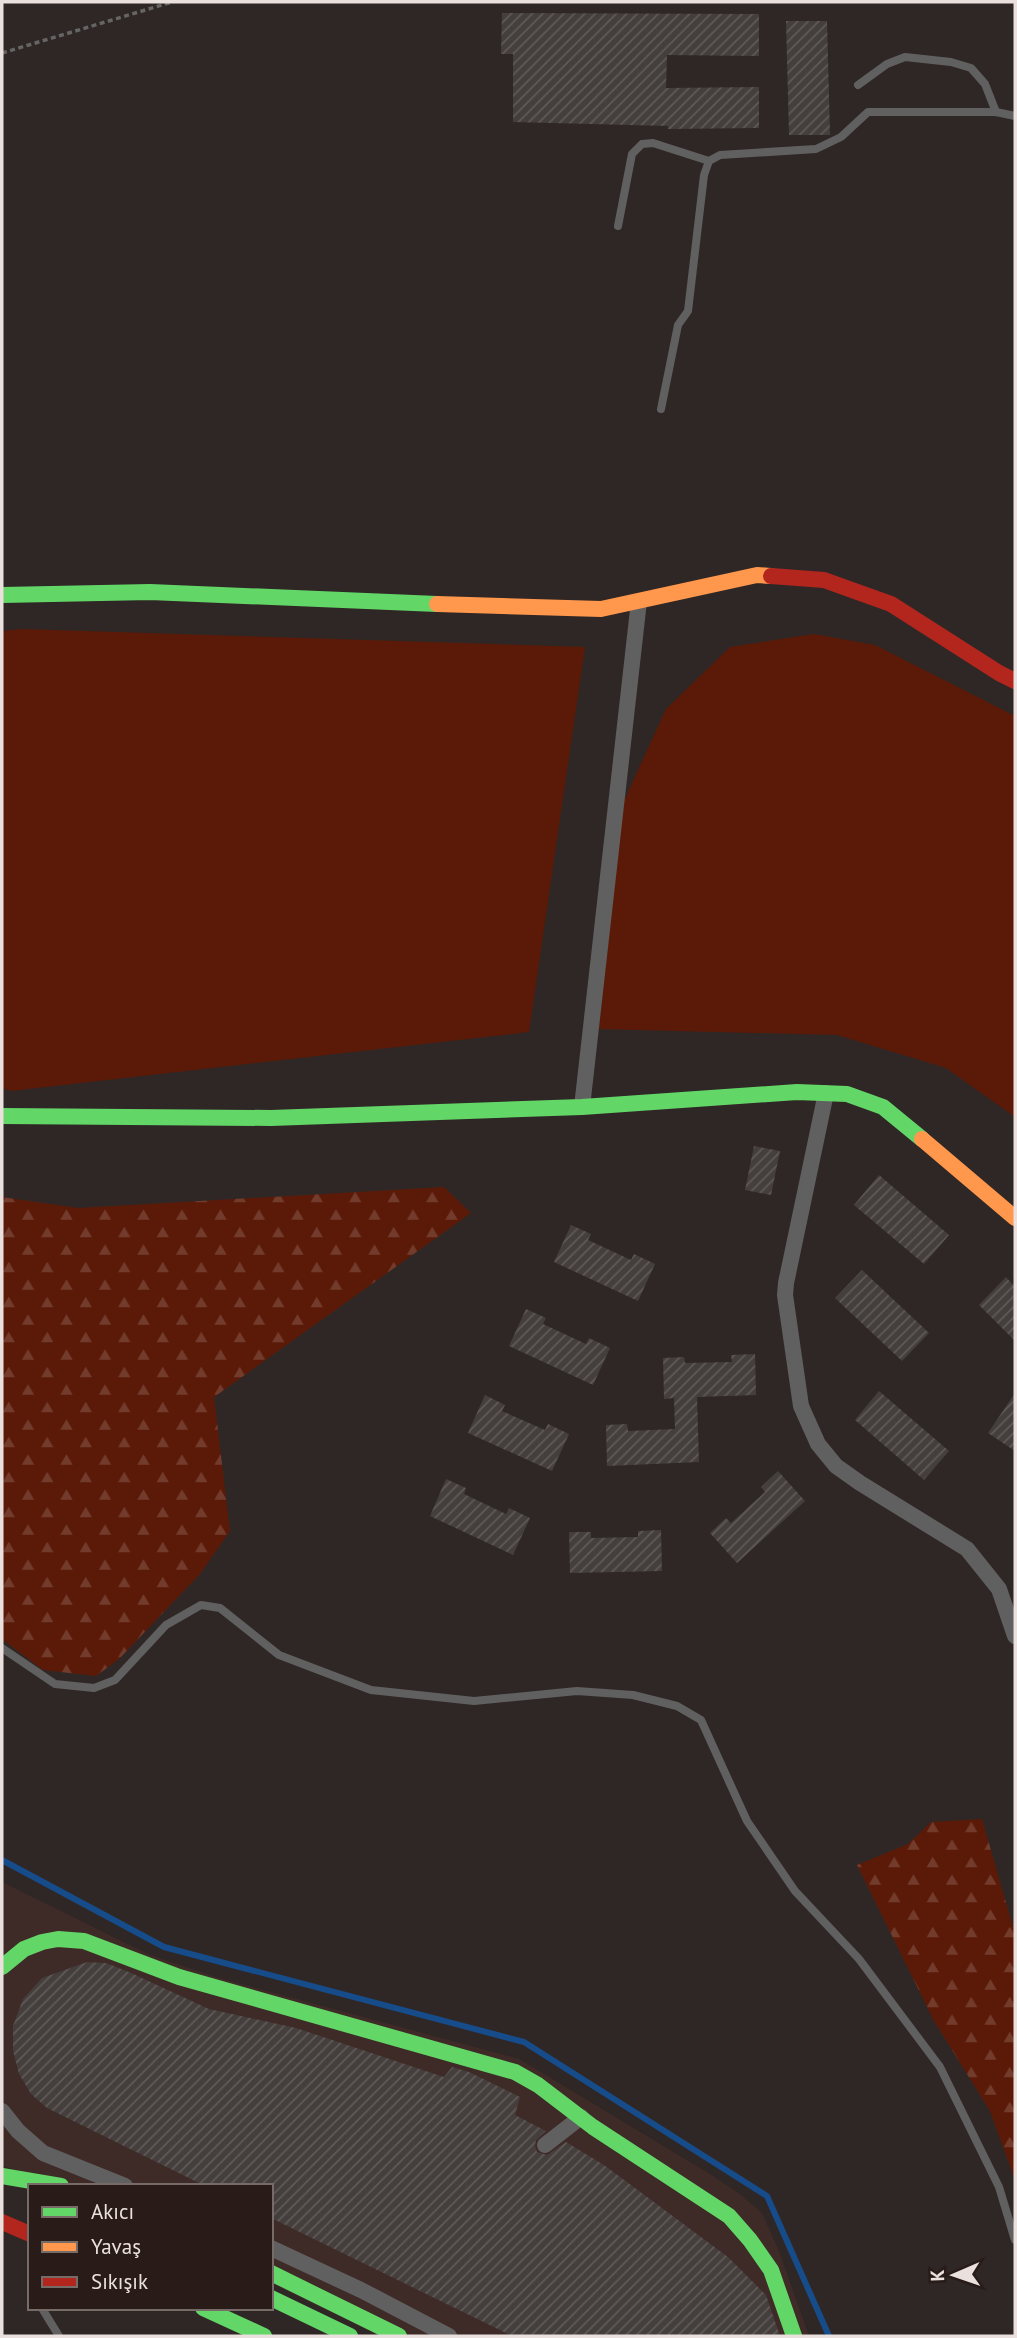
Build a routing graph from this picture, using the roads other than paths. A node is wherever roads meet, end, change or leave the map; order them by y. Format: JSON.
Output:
{"nodes":[{"id":1,"x":858,"y":85,"type":"dead end"},
{"id":2,"x":996,"y":112,"type":"junction"},
{"id":3,"x":1015,"y":116,"type":"edge"},
{"id":4,"x":709,"y":161,"type":"junction"},
{"id":5,"x":618,"y":226,"type":"dead end"},
{"id":6,"x":661,"y":409,"type":"dead end"},
{"id":7,"x":2,"y":596,"type":"edge"},
{"id":8,"x":639,"y":601,"type":"junction"},
{"id":9,"x":1015,"y":681,"type":"edge"},
{"id":10,"x":826,"y":1093,"type":"junction"},
{"id":11,"x":582,"y":1107,"type":"junction"},
{"id":12,"x":2,"y":1116,"type":"edge"},
{"id":13,"x":1015,"y":1218,"type":"edge"},
{"id":14,"x":1015,"y":1636,"type":"edge"},
{"id":15,"x":2,"y":1647,"type":"edge"},
{"id":16,"x":2,"y":1967,"type":"edge"},
{"id":17,"x":2,"y":2111,"type":"edge"},
{"id":18,"x":581,"y":2117,"type":"junction"},
{"id":19,"x":545,"y":2145,"type":"dead end"},
{"id":20,"x":2,"y":2178,"type":"edge"},
{"id":21,"x":46,"y":2184,"type":"edge"},
{"id":22,"x":120,"y":2184,"type":"edge"},
{"id":23,"x":28,"y":2190,"type":"edge"},
{"id":24,"x":2,"y":2222,"type":"edge"},
{"id":25,"x":28,"y":2233,"type":"edge"},
{"id":26,"x":1015,"y":2240,"type":"edge"},
{"id":27,"x":273,"y":2249,"type":"edge"},
{"id":28,"x":273,"y":2274,"type":"edge"},
{"id":29,"x":273,"y":2299,"type":"edge"},
{"id":30,"x":43,"y":2310,"type":"dead end"},
{"id":31,"x":207,"y":2310,"type":"edge"},
{"id":32,"x":59,"y":2336,"type":"edge"},
{"id":33,"x":264,"y":2336,"type":"edge"},
{"id":34,"x":350,"y":2336,"type":"edge"},
{"id":35,"x":399,"y":2336,"type":"edge"},
{"id":36,"x":449,"y":2336,"type":"edge"},
{"id":37,"x":794,"y":2336,"type":"edge"}],
"edges":[{"from":1,"to":2,"type":"lane"},
{"from":2,"to":3,"type":"lane"},
{"from":2,"to":4,"type":"lane"},
{"from":4,"to":5,"type":"lane"},
{"from":4,"to":6,"type":"lane"},
{"from":7,"to":8,"type":"main road"},
{"from":8,"to":9,"type":"main road"},
{"from":8,"to":11,"type":"street"},
{"from":10,"to":11,"type":"main road"},
{"from":10,"to":13,"type":"main road"},
{"from":10,"to":14,"type":"street"},
{"from":11,"to":12,"type":"main road"},
{"from":15,"to":26,"type":"lane"},
{"from":16,"to":18,"type":"main road"},
{"from":17,"to":22,"type":"street"},
{"from":18,"to":19,"type":"street"},
{"from":18,"to":37,"type":"main road"},
{"from":20,"to":21,"type":"main road"},
{"from":20,"to":23,"type":"main road"},
{"from":24,"to":25,"type":"main road"},
{"from":27,"to":36,"type":"street"},
{"from":28,"to":35,"type":"main road"},
{"from":29,"to":34,"type":"main road"},
{"from":30,"to":32,"type":"lane"},
{"from":31,"to":33,"type":"main road"}]}
